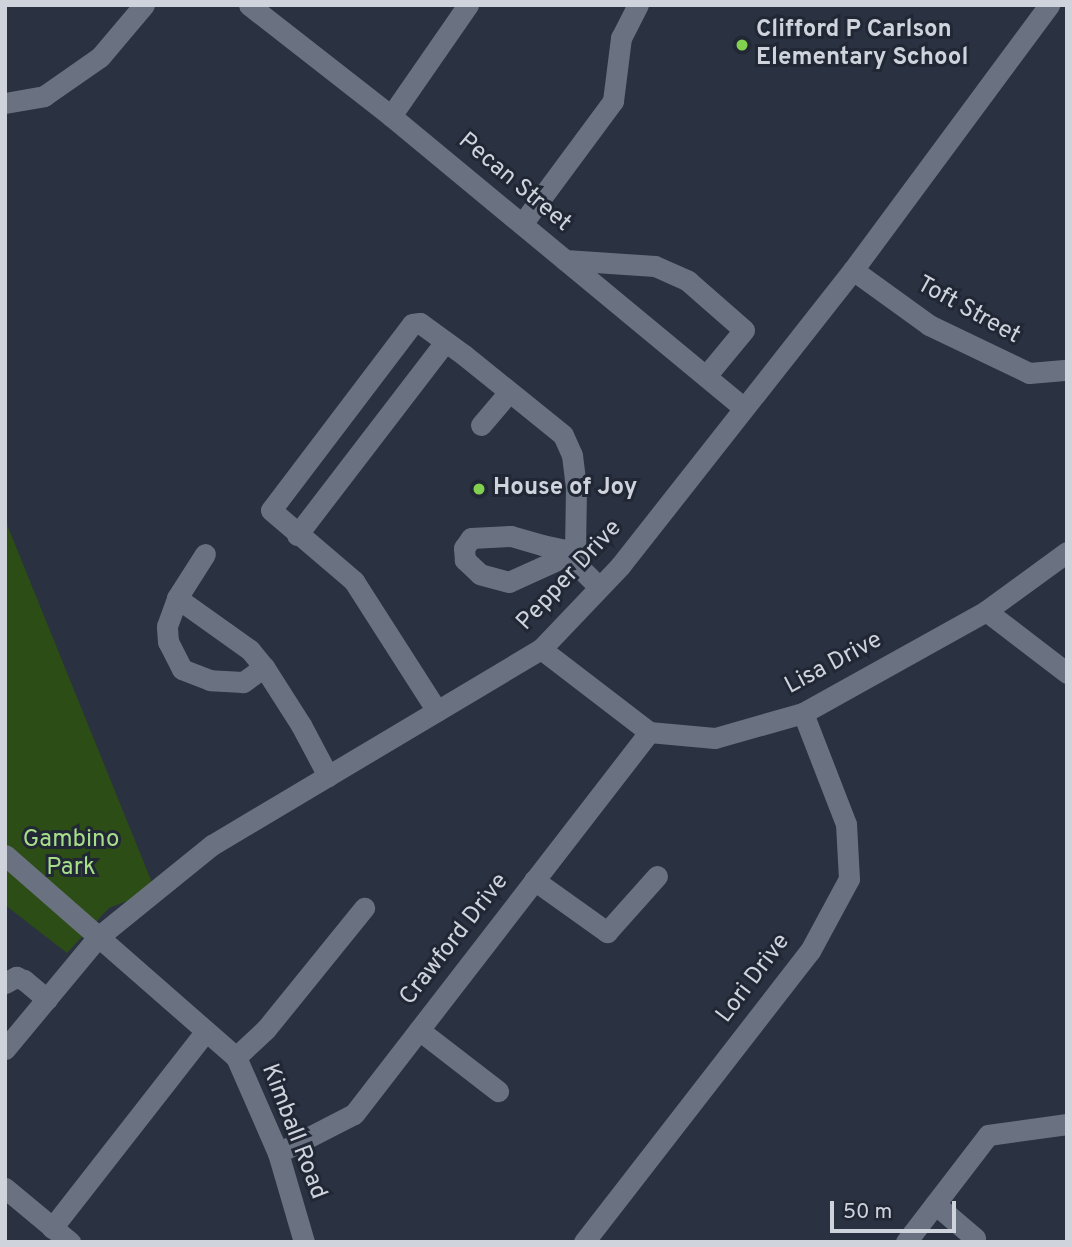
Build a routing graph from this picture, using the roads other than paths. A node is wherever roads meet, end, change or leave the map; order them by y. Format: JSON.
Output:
{"nodes":[{"id":1,"x":144,"y":5,"type":"edge"},
{"id":2,"x":249,"y":5,"type":"edge"},
{"id":3,"x":468,"y":5,"type":"edge"},
{"id":4,"x":638,"y":5,"type":"edge"},
{"id":5,"x":1049,"y":5,"type":"edge"},
{"id":6,"x":5,"y":103,"type":"edge"},
{"id":7,"x":391,"y":116,"type":"junction"},
{"id":8,"x":522,"y":224,"type":"junction"},
{"id":9,"x":565,"y":260,"type":"junction"},
{"id":10,"x":853,"y":270,"type":"junction"},
{"id":11,"x":444,"y":342,"type":"junction"},
{"id":12,"x":1067,"y":370,"type":"edge"},
{"id":13,"x":706,"y":376,"type":"junction"},
{"id":14,"x":509,"y":392,"type":"junction"},
{"id":15,"x":743,"y":407,"type":"junction"},
{"id":16,"x":481,"y":425,"type":"dead end"},
{"id":17,"x":297,"y":535,"type":"junction"},
{"id":18,"x":1067,"y":552,"type":"edge"},
{"id":19,"x":205,"y":554,"type":"dead end"},
{"id":20,"x":599,"y":587,"type":"junction"},
{"id":21,"x":177,"y":598,"type":"junction"},
{"id":22,"x":986,"y":611,"type":"junction"},
{"id":23,"x":541,"y":649,"type":"junction"},
{"id":24,"x":264,"y":667,"type":"junction"},
{"id":25,"x":1067,"y":673,"type":"edge"},
{"id":26,"x":437,"y":711,"type":"junction"},
{"id":27,"x":803,"y":713,"type":"junction"},
{"id":28,"x":649,"y":732,"type":"junction"},
{"id":29,"x":328,"y":776,"type":"junction"},
{"id":30,"x":5,"y":855,"type":"edge"},
{"id":31,"x":657,"y":876,"type":"dead end"},
{"id":32,"x":534,"y":880,"type":"junction"},
{"id":33,"x":364,"y":908,"type":"dead end"},
{"id":34,"x":97,"y":938,"type":"junction"},
{"id":35,"x":5,"y":983,"type":"edge"},
{"id":36,"x":47,"y":999,"type":"junction"},
{"id":37,"x":419,"y":1030,"type":"junction"},
{"id":38,"x":206,"y":1031,"type":"junction"},
{"id":39,"x":5,"y":1049,"type":"edge"},
{"id":40,"x":236,"y":1057,"type":"junction"},
{"id":41,"x":498,"y":1091,"type":"dead end"},
{"id":42,"x":1067,"y":1124,"type":"edge"},
{"id":43,"x":278,"y":1153,"type":"junction"},
{"id":44,"x":5,"y":1188,"type":"edge"},
{"id":45,"x":935,"y":1204,"type":"junction"},
{"id":46,"x":52,"y":1228,"type":"junction"},
{"id":47,"x":70,"y":1242,"type":"edge"},
{"id":48,"x":304,"y":1242,"type":"edge"},
{"id":49,"x":584,"y":1242,"type":"edge"},
{"id":50,"x":906,"y":1242,"type":"edge"},
{"id":51,"x":973,"y":1242,"type":"edge"}],
"edges":[{"from":1,"to":6,"type":"street"},
{"from":2,"to":7,"type":"street","name":"Pecan Street"},
{"from":3,"to":7,"type":"street"},
{"from":4,"to":8,"type":"street"},
{"from":5,"to":10,"type":"street","name":"Pepper Drive"},
{"from":7,"to":8,"type":"street","name":"Pecan Street"},
{"from":8,"to":9,"type":"street","name":"Pecan Street"},
{"from":9,"to":13,"type":"street","name":"Pecan Street"},
{"from":9,"to":13,"type":"street"},
{"from":10,"to":12,"type":"street","name":"Toft Street"},
{"from":10,"to":15,"type":"street","name":"Pepper Drive"},
{"from":11,"to":14,"type":"street"},
{"from":11,"to":17,"type":"street"},
{"from":11,"to":17,"type":"street"},
{"from":13,"to":15,"type":"street","name":"Pecan Street"},
{"from":14,"to":16,"type":"street"},
{"from":14,"to":20,"type":"street"},
{"from":15,"to":20,"type":"street","name":"Pepper Drive"},
{"from":17,"to":26,"type":"street"},
{"from":18,"to":22,"type":"street","name":"Lisa Drive"},
{"from":19,"to":21,"type":"street"},
{"from":20,"to":23,"type":"street","name":"Pepper Drive"},
{"from":21,"to":24,"type":"street"},
{"from":21,"to":24,"type":"street"},
{"from":22,"to":25,"type":"street"},
{"from":22,"to":27,"type":"street","name":"Lisa Drive"},
{"from":23,"to":26,"type":"street","name":"Pepper Drive"},
{"from":23,"to":28,"type":"street"},
{"from":24,"to":29,"type":"street"},
{"from":26,"to":29,"type":"street","name":"Pepper Drive"},
{"from":27,"to":28,"type":"street","name":"Lisa Drive"},
{"from":27,"to":49,"type":"street","name":"Lori Drive"},
{"from":28,"to":32,"type":"street","name":"Crawford Drive"},
{"from":29,"to":34,"type":"street","name":"Pepper Drive"},
{"from":30,"to":34,"type":"street","name":"Kimball Road"},
{"from":31,"to":32,"type":"street"},
{"from":32,"to":37,"type":"street","name":"Crawford Drive"},
{"from":33,"to":40,"type":"street"},
{"from":34,"to":36,"type":"street","name":"Pepper Drive"},
{"from":34,"to":38,"type":"street","name":"Kimball Road"},
{"from":35,"to":36,"type":"street"},
{"from":36,"to":39,"type":"street","name":"Pepper Drive"},
{"from":37,"to":41,"type":"street"},
{"from":37,"to":43,"type":"street","name":"Crawford Drive"},
{"from":38,"to":40,"type":"street","name":"Kimball Road"},
{"from":38,"to":46,"type":"street"},
{"from":40,"to":43,"type":"street","name":"Kimball Road"},
{"from":42,"to":45,"type":"street"},
{"from":43,"to":48,"type":"street","name":"Kimball Road"},
{"from":44,"to":46,"type":"street"},
{"from":45,"to":50,"type":"street"},
{"from":45,"to":51,"type":"street"},
{"from":46,"to":47,"type":"street"}]}
